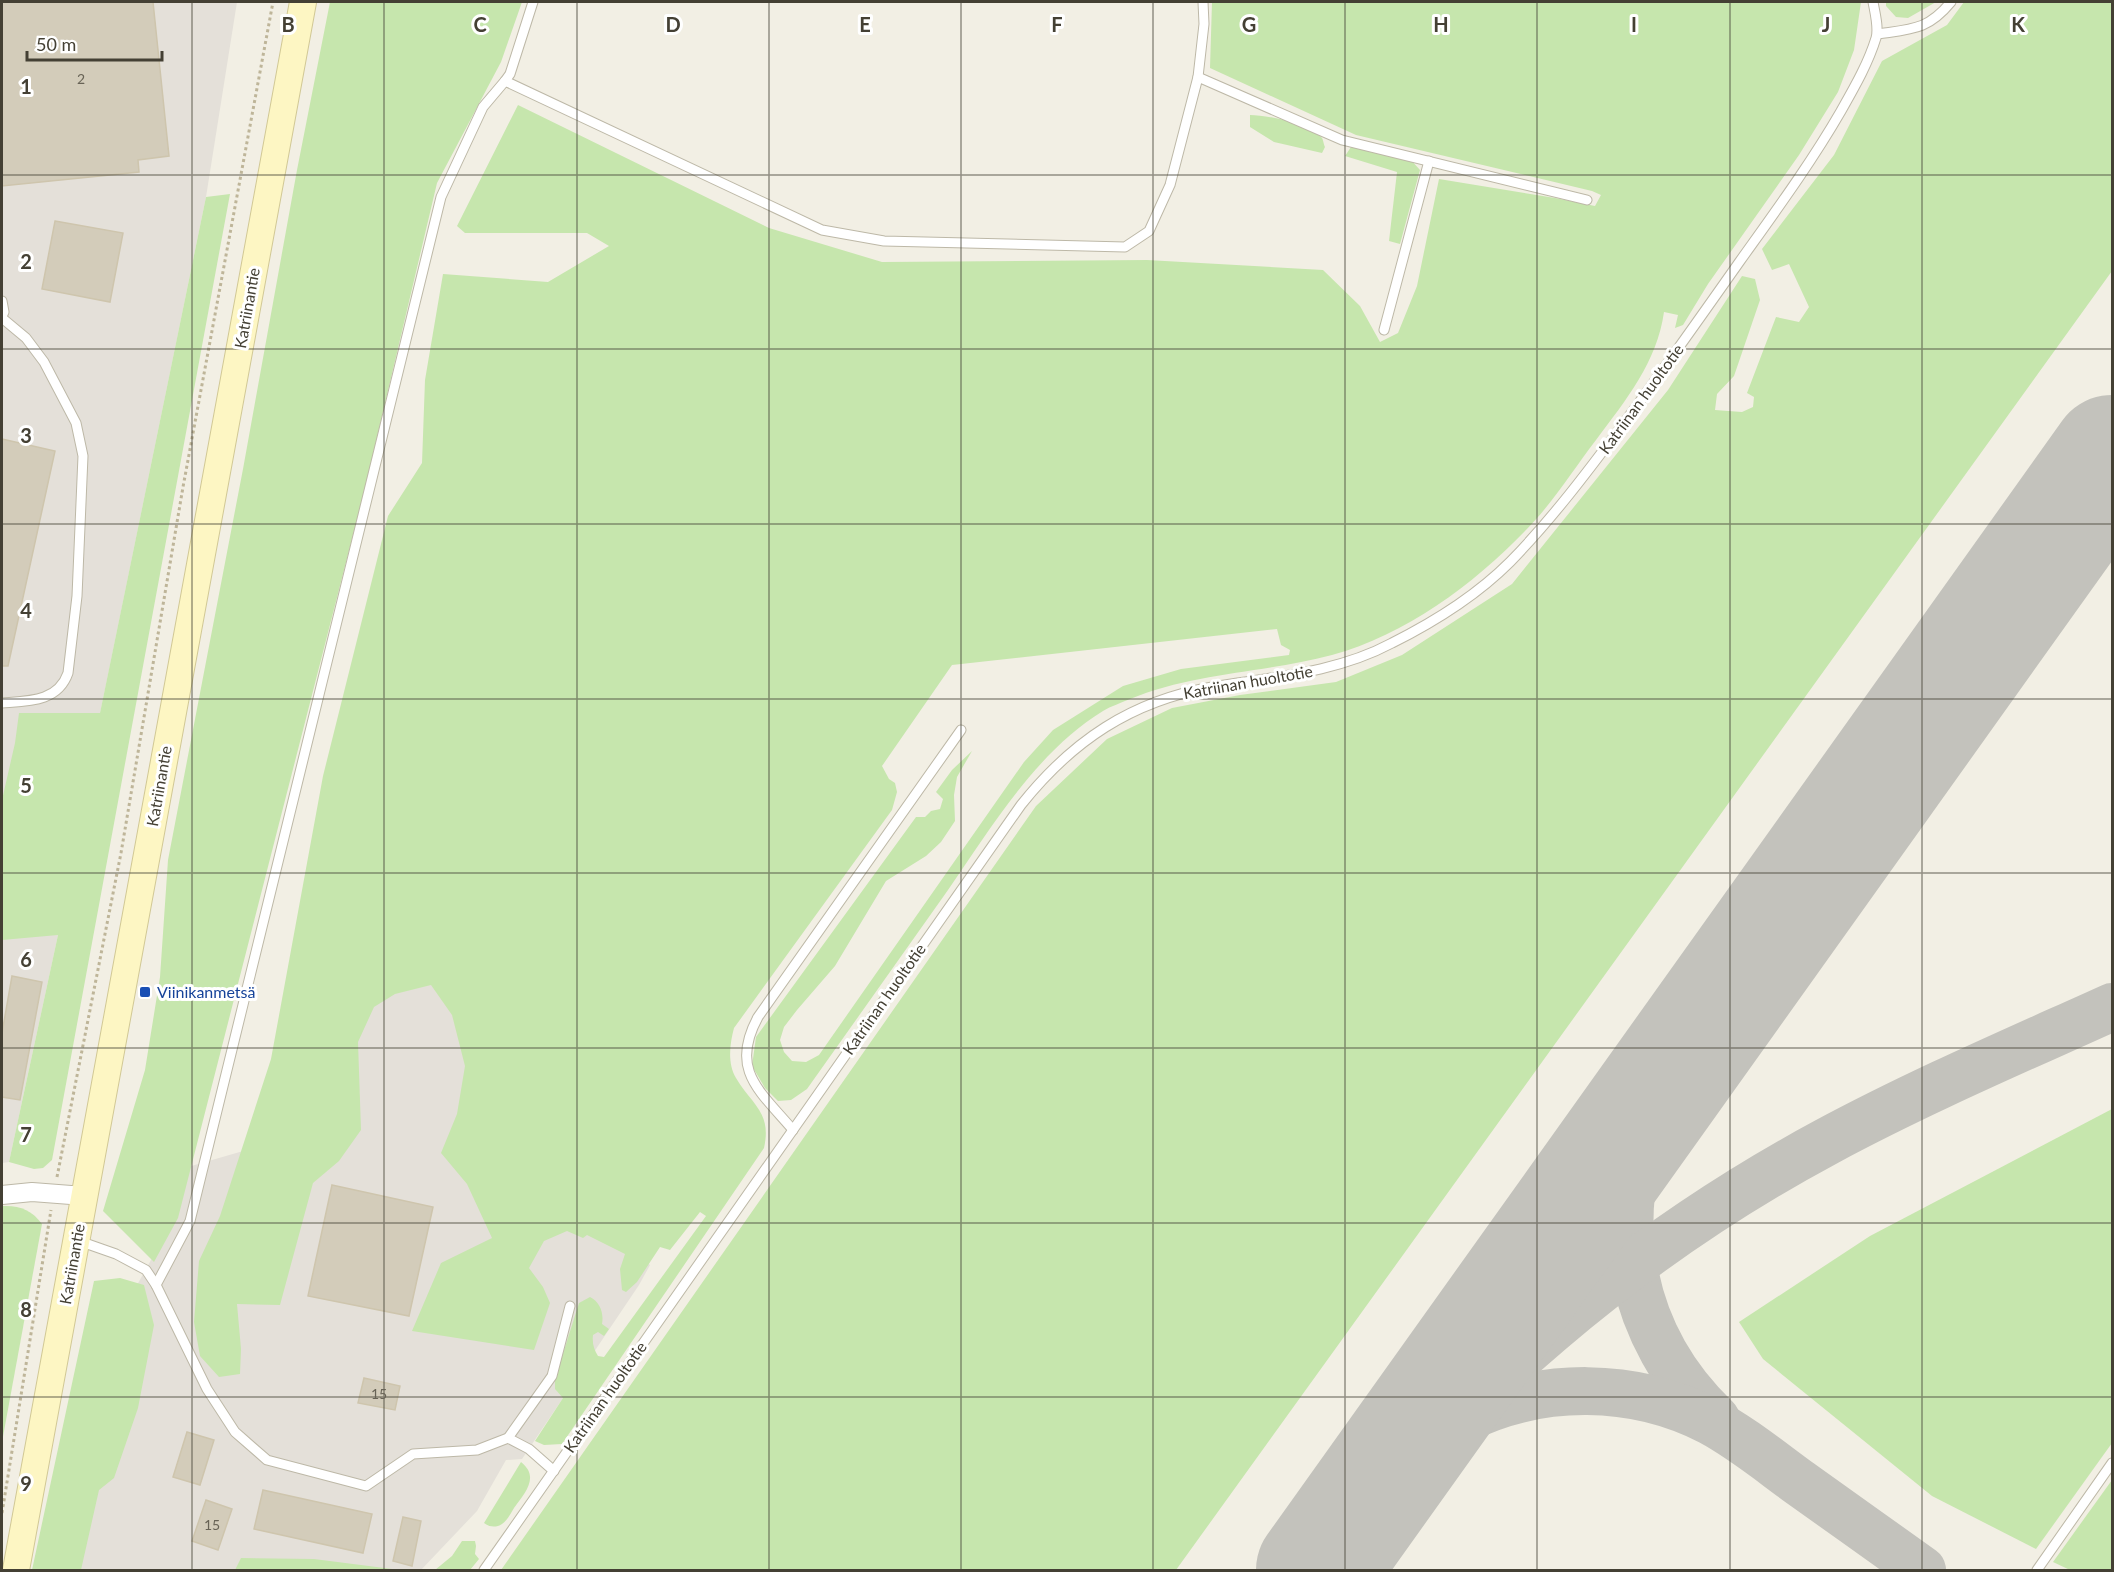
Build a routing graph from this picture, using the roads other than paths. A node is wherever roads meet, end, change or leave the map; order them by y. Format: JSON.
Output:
{"nodes":[{"id":1,"x":303,"y":2,"type":"edge"},
{"id":2,"x":533,"y":2,"type":"edge"},
{"id":3,"x":1203,"y":2,"type":"edge"},
{"id":4,"x":1873,"y":2,"type":"edge"},
{"id":5,"x":1951,"y":2,"type":"edge"},
{"id":6,"x":1878,"y":34,"type":"junction"},
{"id":7,"x":1198,"y":77,"type":"junction"},
{"id":8,"x":505,"y":81,"type":"junction"},
{"id":9,"x":1430,"y":161,"type":"junction"},
{"id":10,"x":1587,"y":200,"type":"dead end"},
{"id":11,"x":2,"y":301,"type":"edge"},
{"id":12,"x":2,"y":317,"type":"edge"},
{"id":13,"x":1384,"y":330,"type":"dead end"},
{"id":14,"x":2,"y":703,"type":"edge"},
{"id":15,"x":961,"y":730,"type":"dead end"},
{"id":16,"x":793,"y":1130,"type":"junction"},
{"id":17,"x":2,"y":1195,"type":"edge"},
{"id":18,"x":84,"y":1196,"type":"junction"},
{"id":19,"x":76,"y":1240,"type":"junction"},
{"id":20,"x":156,"y":1286,"type":"junction"},
{"id":21,"x":570,"y":1306,"type":"dead end"},
{"id":22,"x":508,"y":1438,"type":"junction"},
{"id":23,"x":2112,"y":1462,"type":"edge"},
{"id":24,"x":554,"y":1471,"type":"junction"},
{"id":25,"x":16,"y":1570,"type":"edge"},
{"id":26,"x":484,"y":1570,"type":"edge"},
{"id":27,"x":2037,"y":1570,"type":"edge"}],
"edges":[{"from":1,"to":18,"type":"main road","name":"Katriinantie"},
{"from":2,"to":8,"type":"lane"},
{"from":3,"to":7,"type":"lane"},
{"from":4,"to":6,"type":"lane"},
{"from":5,"to":6,"type":"lane"},
{"from":6,"to":16,"type":"lane","name":"Katriinan huoltotie"},
{"from":7,"to":8,"type":"lane"},
{"from":7,"to":9,"type":"lane"},
{"from":8,"to":20,"type":"lane"},
{"from":9,"to":10,"type":"lane"},
{"from":9,"to":13,"type":"lane"},
{"from":11,"to":12,"type":"lane"},
{"from":12,"to":14,"type":"lane"},
{"from":15,"to":16,"type":"lane"},
{"from":16,"to":24,"type":"lane","name":"Katriinan huoltotie"},
{"from":17,"to":18,"type":"street"},
{"from":18,"to":19,"type":"main road","name":"Katriinantie"},
{"from":19,"to":20,"type":"lane"},
{"from":19,"to":25,"type":"main road","name":"Katriinantie"},
{"from":20,"to":22,"type":"lane"},
{"from":21,"to":22,"type":"lane"},
{"from":22,"to":24,"type":"lane","name":"Katriinan huoltotie"},
{"from":23,"to":27,"type":"lane"},
{"from":24,"to":26,"type":"lane","name":"Katriinan huoltotie"}]}
